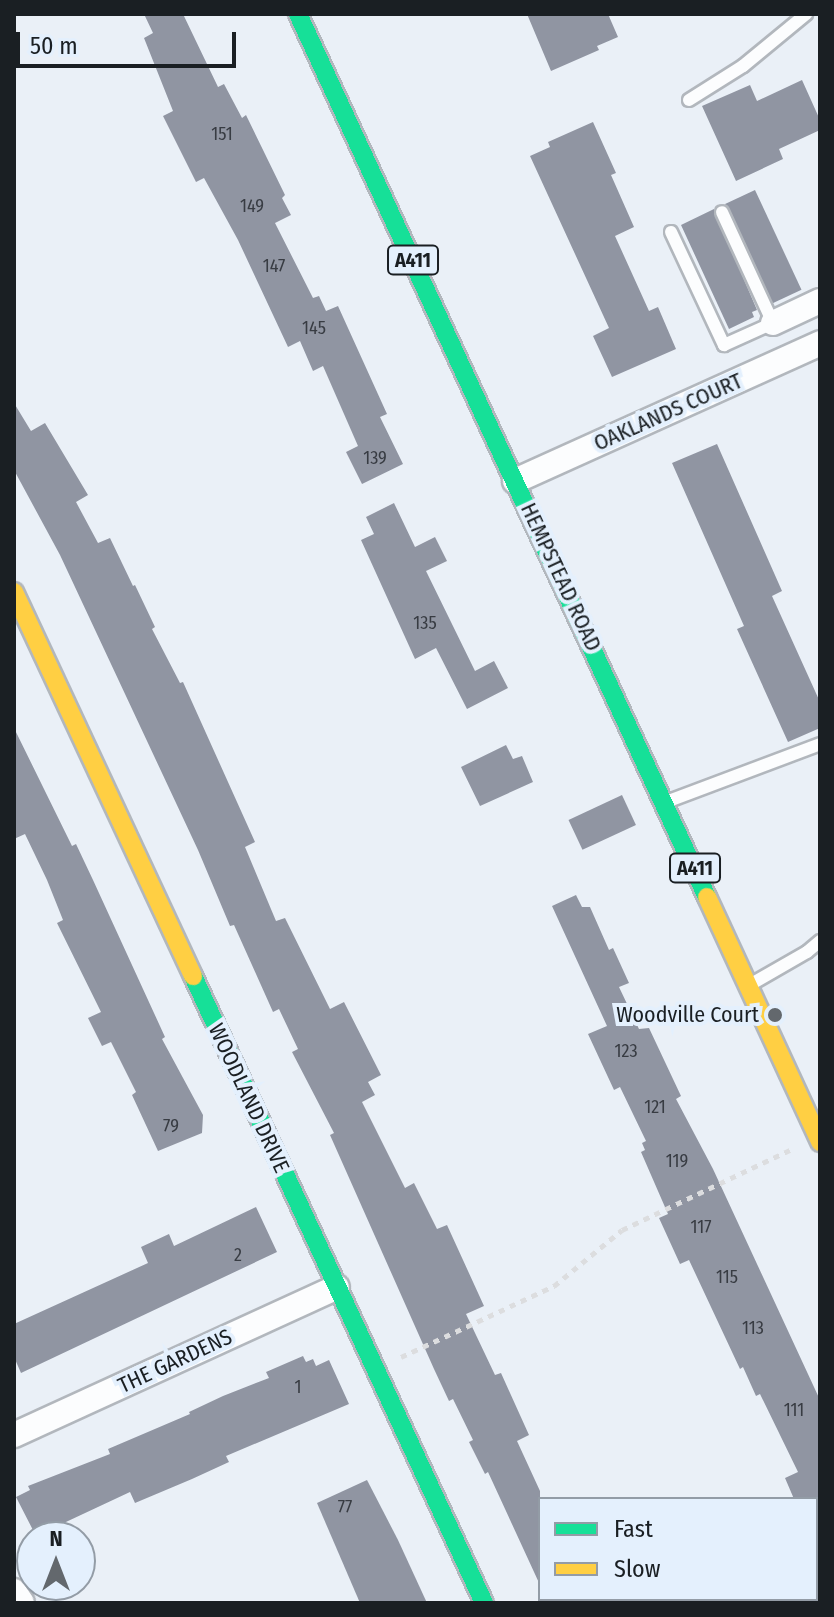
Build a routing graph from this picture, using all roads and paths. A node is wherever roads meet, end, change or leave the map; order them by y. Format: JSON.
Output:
{"nodes":[{"id":1,"x":298,"y":14,"type":"edge"},
{"id":2,"x":806,"y":14,"type":"edge"},
{"id":3,"x":689,"y":100,"type":"dead end"},
{"id":4,"x":722,"y":212,"type":"dead end"},
{"id":5,"x":671,"y":232,"type":"dead end"},
{"id":6,"x":820,"y":301,"type":"edge"},
{"id":7,"x":773,"y":323,"type":"junction"},
{"id":8,"x":820,"y":343,"type":"edge"},
{"id":9,"x":515,"y":481,"type":"junction"},
{"id":10,"x":14,"y":592,"type":"edge"},
{"id":11,"x":820,"y":744,"type":"edge"},
{"id":12,"x":665,"y":802,"type":"junction"},
{"id":13,"x":820,"y":941,"type":"edge"},
{"id":14,"x":750,"y":985,"type":"junction"},
{"id":15,"x":819,"y":1139,"type":"edge"},
{"id":16,"x":337,"y":1287,"type":"junction"},
{"id":17,"x":375,"y":1369,"type":"junction"},
{"id":18,"x":14,"y":1435,"type":"edge"},
{"id":19,"x":14,"y":1591,"type":"edge"},
{"id":20,"x":22,"y":1603,"type":"edge"},
{"id":21,"x":484,"y":1603,"type":"edge"}],
"edges":[{"from":1,"to":9,"type":"main road","name":"HEMPSTEAD ROAD","number":"A411"},
{"from":2,"to":3,"type":"lane"},
{"from":4,"to":7,"type":"lane"},
{"from":5,"to":7,"type":"lane"},
{"from":6,"to":7,"type":"street"},
{"from":8,"to":9,"type":"street","name":"OAKLANDS COURT"},
{"from":9,"to":12,"type":"main road","name":"HEMPSTEAD ROAD","number":"A411"},
{"from":10,"to":16,"type":"main road","name":"WOODLAND DRIVE"},
{"from":11,"to":12,"type":"lane"},
{"from":12,"to":14,"type":"main road","name":"HEMPSTEAD ROAD","number":"A411"},
{"from":13,"to":14,"type":"lane"},
{"from":14,"to":15,"type":"main road","name":"HEMPSTEAD ROAD","number":"A411"},
{"from":15,"to":17,"type":"path"},
{"from":16,"to":17,"type":"main road","name":"WOODLAND DRIVE"},
{"from":16,"to":18,"type":"street","name":"THE GARDENS"},
{"from":17,"to":21,"type":"main road","name":"WOODLAND DRIVE"},
{"from":19,"to":20,"type":"street"}]}
